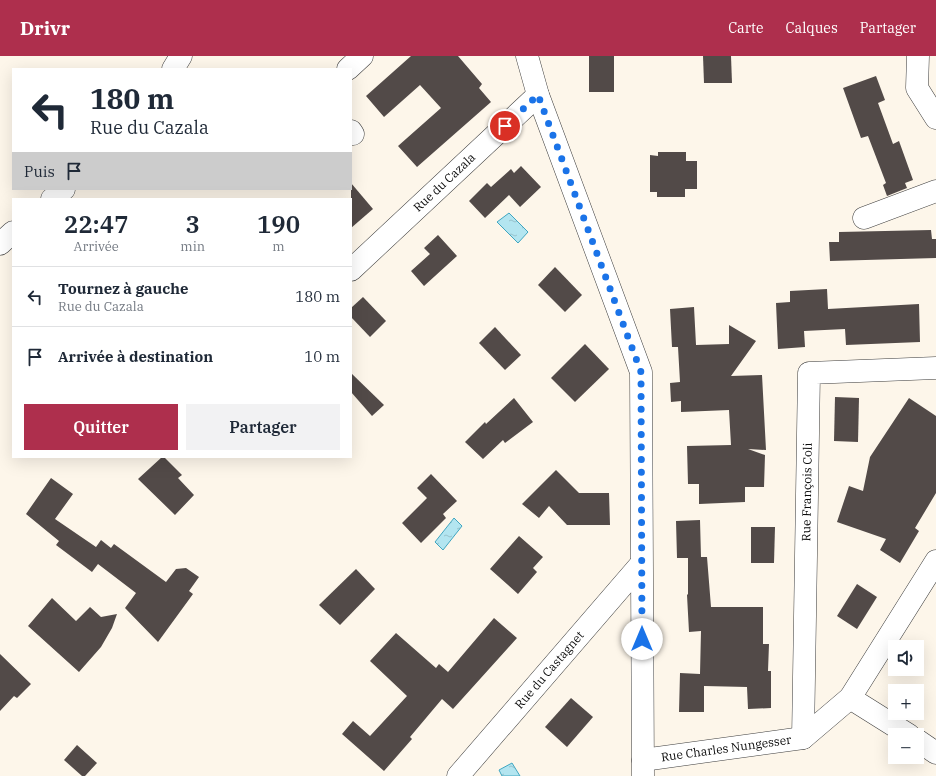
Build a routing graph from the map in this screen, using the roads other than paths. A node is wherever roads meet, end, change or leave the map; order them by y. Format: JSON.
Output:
{"nodes":[{"id":1,"x":181,"y":56,"type":"edge"},
{"id":2,"x":362,"y":56,"type":"edge"},
{"id":3,"x":527,"y":56,"type":"edge"},
{"id":4,"x":918,"y":56,"type":"edge"},
{"id":5,"x":174,"y":68,"type":"edge"},
{"id":6,"x":349,"y":68,"type":"edge"},
{"id":7,"x":538,"y":95,"type":"junction"},
{"id":8,"x":936,"y":118,"type":"edge"},
{"id":9,"x":63,"y":190,"type":"edge"},
{"id":10,"x":936,"y":191,"type":"edge"},
{"id":11,"x":53,"y":198,"type":"edge"},
{"id":12,"x":864,"y":218,"type":"dead end"},
{"id":13,"x":12,"y":233,"type":"edge"},
{"id":14,"x":0,"y":244,"type":"edge"},
{"id":15,"x":352,"y":269,"type":"edge"},
{"id":16,"x":936,"y":368,"type":"edge"},
{"id":17,"x":936,"y":561,"type":"edge"},
{"id":18,"x":641,"y":564,"type":"junction"},
{"id":19,"x":850,"y":698,"type":"junction"},
{"id":20,"x":897,"y":728,"type":"edge"},
{"id":21,"x":803,"y":738,"type":"junction"},
{"id":22,"x":924,"y":745,"type":"edge"},
{"id":23,"x":936,"y":753,"type":"edge"},
{"id":24,"x":643,"y":768,"type":"edge"},
{"id":25,"x":458,"y":776,"type":"edge"}],
"edges":[{"from":1,"to":5,"type":"street"},
{"from":2,"to":6,"type":"street"},
{"from":3,"to":7,"type":"street"},
{"from":4,"to":8,"type":"street"},
{"from":7,"to":15,"type":"street","name":"Rue du Cazala"},
{"from":7,"to":18,"type":"street"},
{"from":9,"to":11,"type":"street"},
{"from":10,"to":12,"type":"street"},
{"from":13,"to":14,"type":"street"},
{"from":16,"to":21,"type":"street","name":"Rue François Coli"},
{"from":17,"to":19,"type":"street","name":"Rue Charles Nungesser"},
{"from":18,"to":24,"type":"street"},
{"from":18,"to":25,"type":"street","name":"Rue du Castagnet"},
{"from":19,"to":20,"type":"street"},
{"from":19,"to":21,"type":"street","name":"Rue Charles Nungesser"},
{"from":21,"to":24,"type":"street","name":"Rue Charles Nungesser"},
{"from":22,"to":23,"type":"street"}]}
